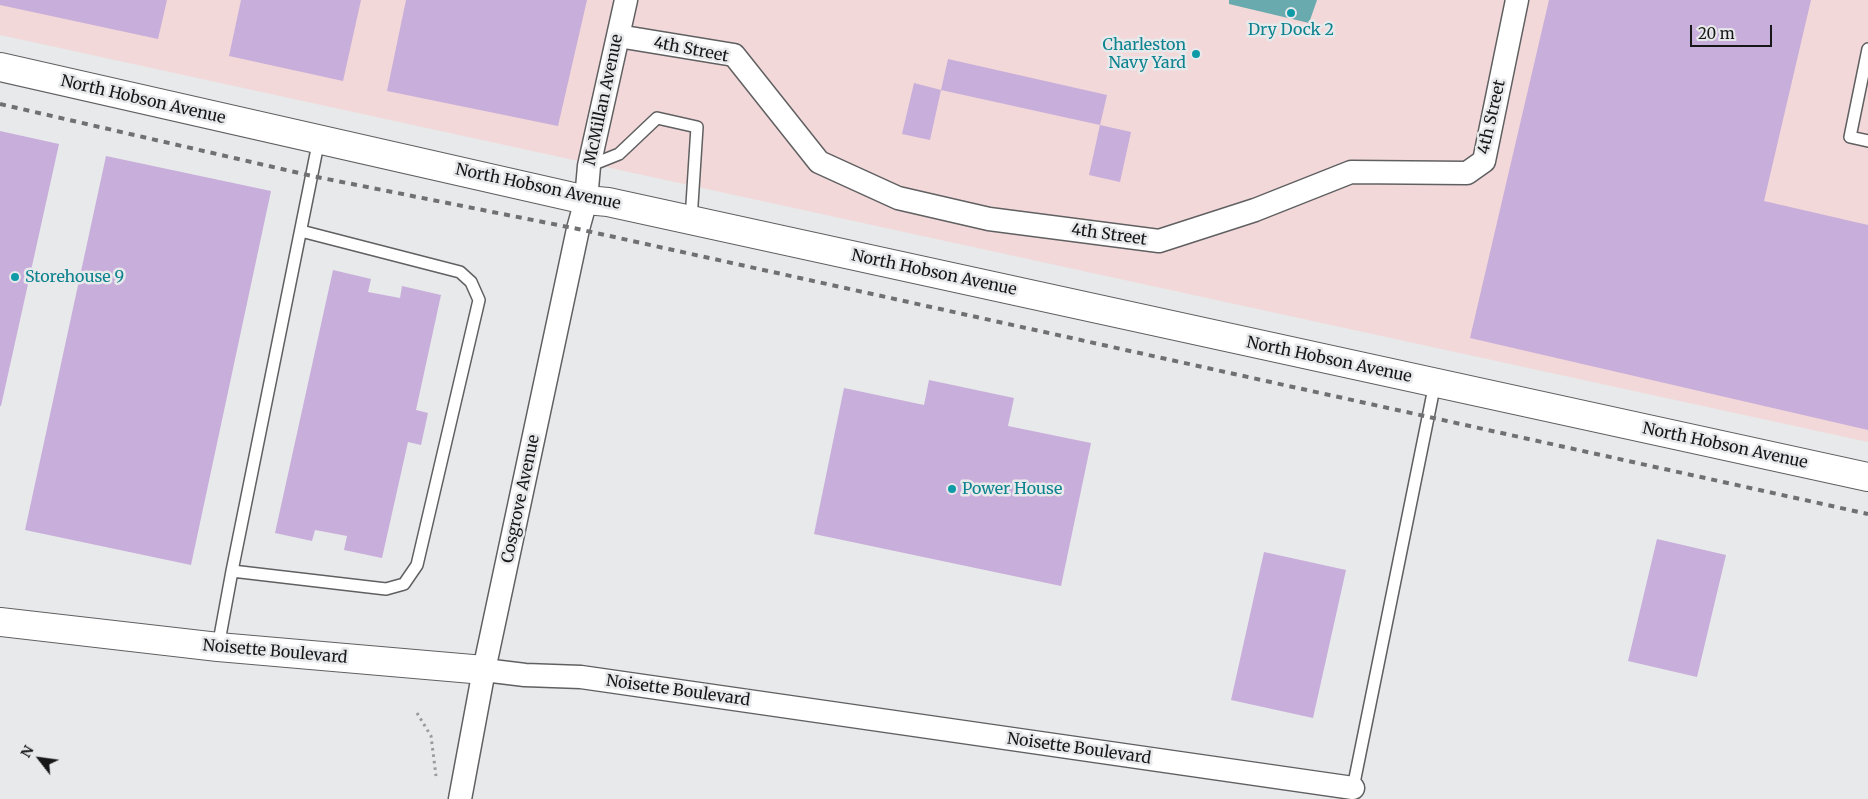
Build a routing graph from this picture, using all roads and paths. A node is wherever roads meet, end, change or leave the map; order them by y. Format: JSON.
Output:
{"nodes":[{"id":1,"x":626,"y":0,"type":"edge"},
{"id":2,"x":1517,"y":0,"type":"edge"},
{"id":3,"x":618,"y":36,"type":"junction"},
{"id":4,"x":1868,"y":49,"type":"edge"},
{"id":5,"x":0,"y":67,"type":"edge"},
{"id":6,"x":319,"y":139,"type":"junction"},
{"id":7,"x":1868,"y":140,"type":"edge"},
{"id":8,"x":589,"y":166,"type":"junction"},
{"id":9,"x":586,"y":200,"type":"junction"},
{"id":10,"x":691,"y":220,"type":"junction"},
{"id":11,"x":301,"y":231,"type":"junction"},
{"id":12,"x":1435,"y":383,"type":"junction"},
{"id":13,"x":1868,"y":477,"type":"edge"},
{"id":14,"x":232,"y":571,"type":"junction"},
{"id":15,"x":0,"y":622,"type":"edge"},
{"id":16,"x":218,"y":647,"type":"junction"},
{"id":17,"x":484,"y":670,"type":"junction"},
{"id":18,"x":416,"y":713,"type":"dead end"},
{"id":19,"x":436,"y":783,"type":"dead end"},
{"id":20,"x":1353,"y":788,"type":"joint"},
{"id":21,"x":460,"y":799,"type":"edge"}],
"edges":[{"from":1,"to":3,"type":"street","name":"McMillan Avenue"},
{"from":2,"to":3,"type":"street","name":"4th Street"},
{"from":3,"to":8,"type":"street","name":"McMillan Avenue"},
{"from":4,"to":7,"type":"lane"},
{"from":5,"to":6,"type":"street","name":"North Hobson Avenue"},
{"from":6,"to":9,"type":"street","name":"North Hobson Avenue"},
{"from":6,"to":11,"type":"lane"},
{"from":8,"to":9,"type":"street","name":"McMillan Avenue"},
{"from":8,"to":10,"type":"lane"},
{"from":9,"to":10,"type":"street","name":"North Hobson Avenue"},
{"from":9,"to":17,"type":"street","name":"Cosgrove Avenue"},
{"from":10,"to":12,"type":"street","name":"North Hobson Avenue"},
{"from":11,"to":14,"type":"lane"},
{"from":11,"to":14,"type":"lane"},
{"from":12,"to":13,"type":"street","name":"North Hobson Avenue"},
{"from":12,"to":20,"type":"lane"},
{"from":14,"to":16,"type":"lane"},
{"from":15,"to":16,"type":"street","name":"Noisette Boulevard"},
{"from":16,"to":17,"type":"street","name":"Noisette Boulevard"},
{"from":17,"to":20,"type":"street","name":"Noisette Boulevard"},
{"from":17,"to":21,"type":"street","name":"Cosgrove Avenue"},
{"from":18,"to":19,"type":"path"}]}
